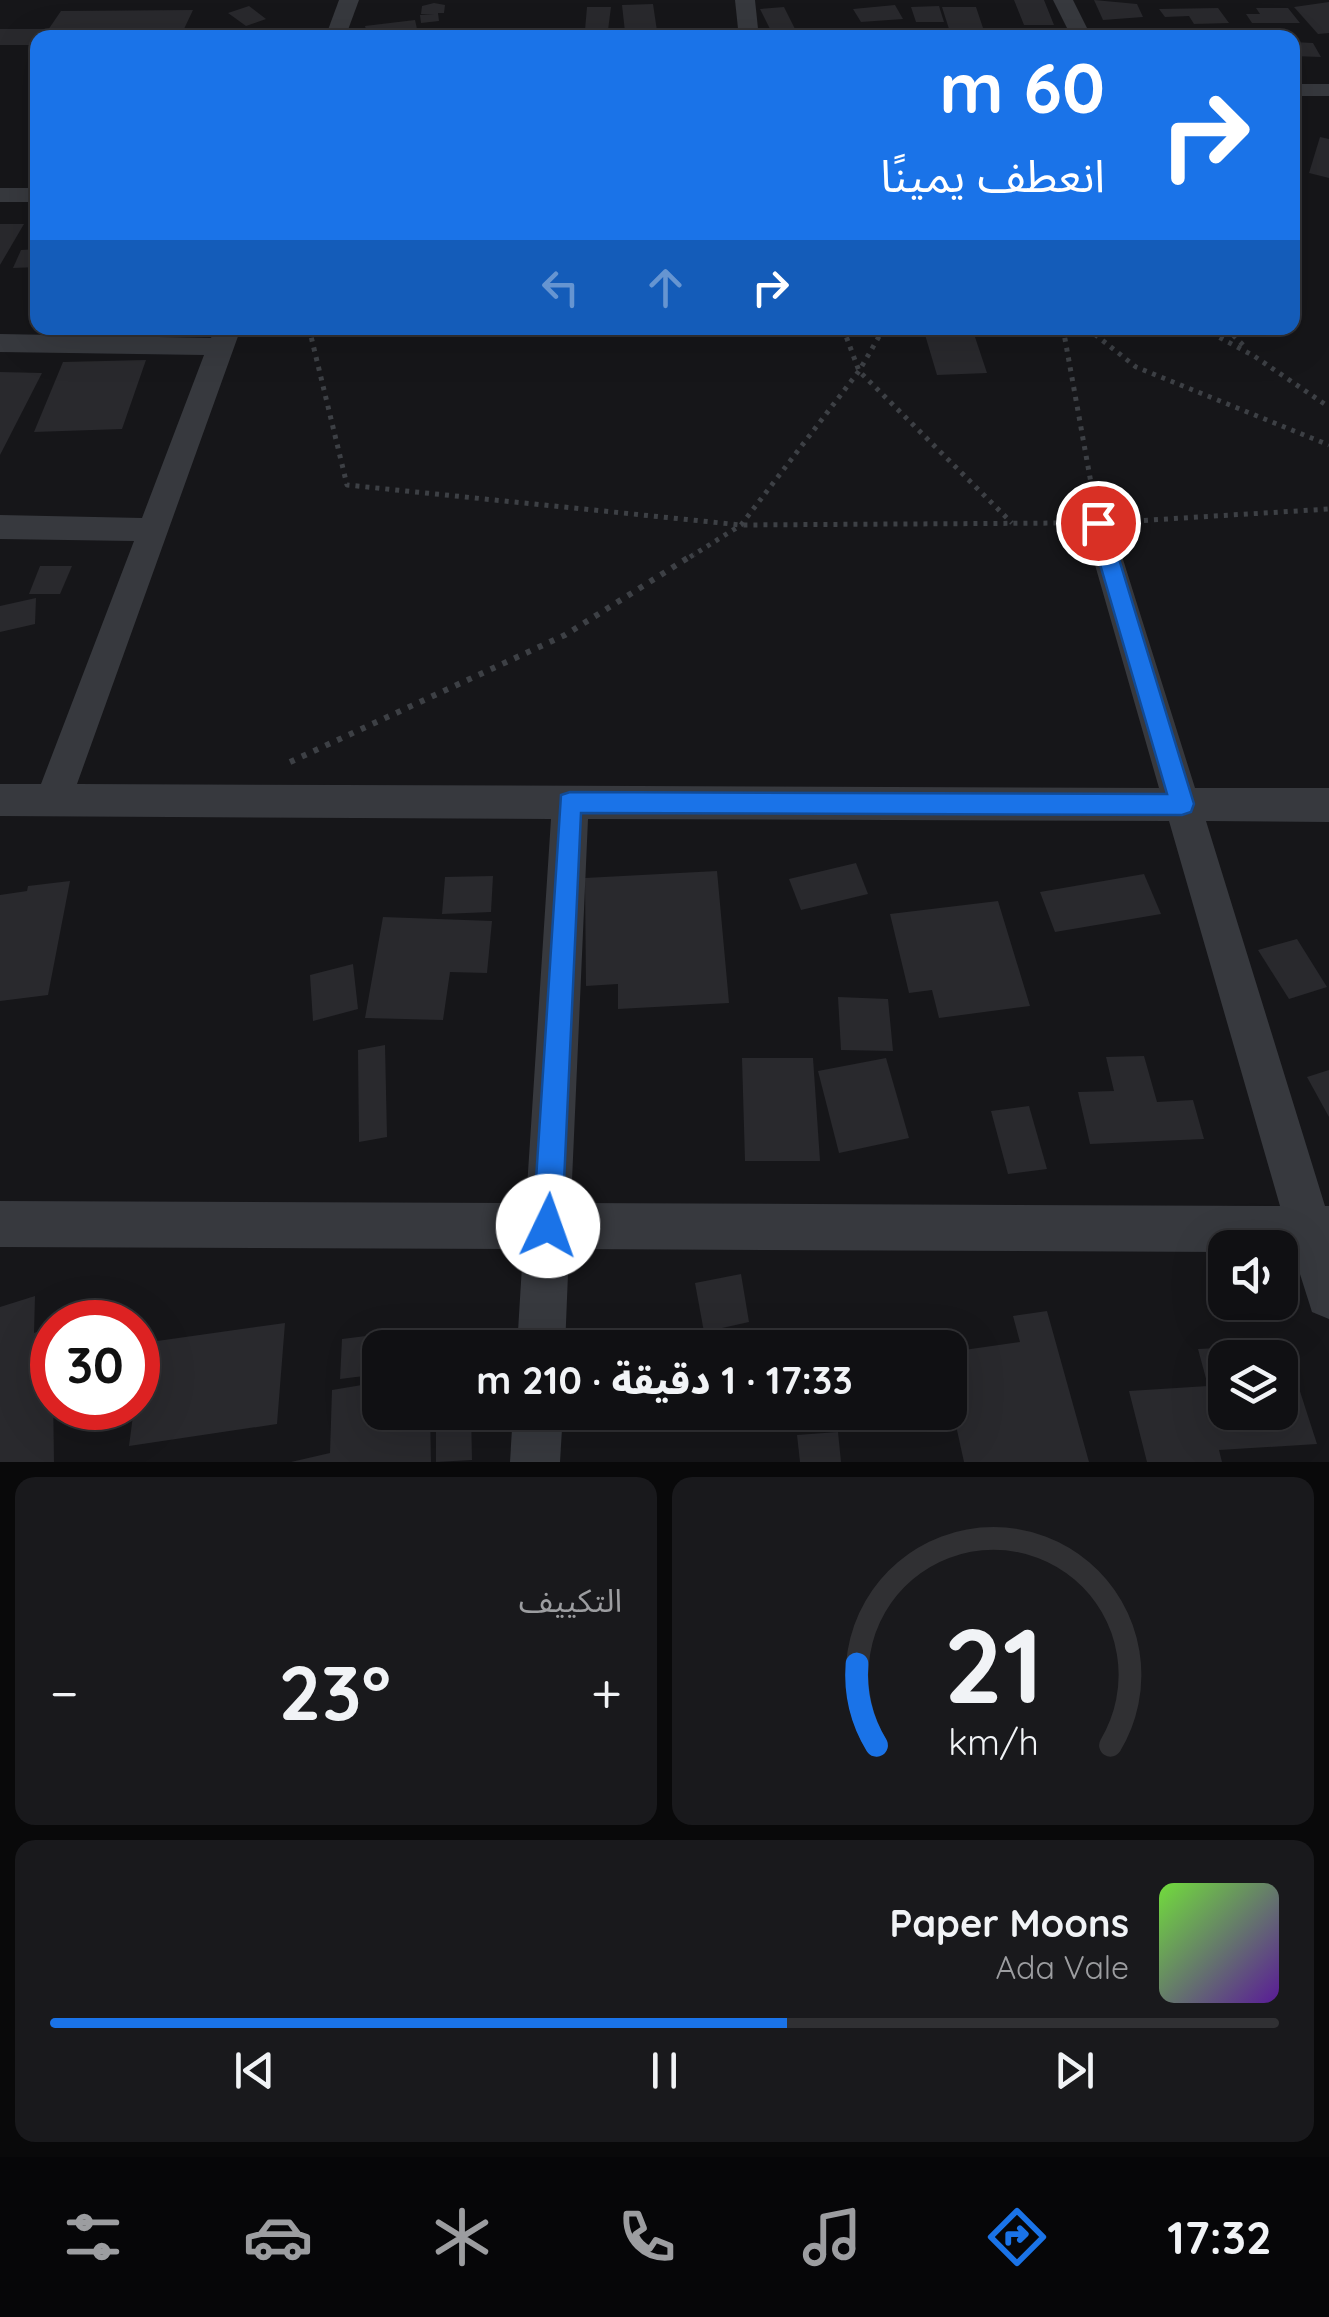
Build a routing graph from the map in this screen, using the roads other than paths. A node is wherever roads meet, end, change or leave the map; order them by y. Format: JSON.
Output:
{"nodes":[{"id":1,"x":348,"y":0,"type":"edge"},
{"id":2,"x":745,"y":0,"type":"edge"},
{"id":3,"x":1063,"y":0,"type":"edge"},
{"id":4,"x":338,"y":30,"type":"edge"},
{"id":5,"x":748,"y":30,"type":"edge"},
{"id":6,"x":1078,"y":30,"type":"edge"},
{"id":7,"x":1300,"y":90,"type":"edge"},
{"id":8,"x":1329,"y":90,"type":"edge"},
{"id":9,"x":0,"y":194,"type":"edge"},
{"id":10,"x":30,"y":195,"type":"edge"},
{"id":11,"x":224,"y":337,"type":"edge"},
{"id":12,"x":0,"y":344,"type":"edge"},
{"id":13,"x":1098,"y":523,"type":"road end"},
{"id":14,"x":0,"y":527,"type":"edge"},
{"id":15,"x":153,"y":530,"type":"junction"},
{"id":16,"x":0,"y":800,"type":"edge"},
{"id":17,"x":53,"y":800,"type":"junction"},
{"id":18,"x":570,"y":802,"type":"junction"},
{"id":19,"x":1182,"y":804,"type":"junction"},
{"id":20,"x":1329,"y":805,"type":"edge"},
{"id":21,"x":0,"y":1224,"type":"edge"},
{"id":22,"x":548,"y":1226,"type":"junction"},
{"id":23,"x":1319,"y":1229,"type":"edge"},
{"id":24,"x":1329,"y":1296,"type":"edge"},
{"id":25,"x":542,"y":1330,"type":"edge"},
{"id":26,"x":537,"y":1430,"type":"edge"},
{"id":27,"x":535,"y":1462,"type":"edge"}],
"edges":[{"from":1,"to":4,"type":"street"},
{"from":2,"to":5,"type":"street"},
{"from":3,"to":6,"type":"street"},
{"from":7,"to":8,"type":"street"},
{"from":9,"to":10,"type":"street"},
{"from":11,"to":12,"type":"street"},
{"from":11,"to":15,"type":"street"},
{"from":13,"to":19,"type":"street"},
{"from":14,"to":15,"type":"street"},
{"from":15,"to":17,"type":"street"},
{"from":16,"to":17,"type":"street"},
{"from":17,"to":18,"type":"street"},
{"from":18,"to":19,"type":"street"},
{"from":18,"to":22,"type":"street"},
{"from":19,"to":20,"type":"street"},
{"from":19,"to":23,"type":"street"},
{"from":21,"to":22,"type":"street"},
{"from":22,"to":23,"type":"street"},
{"from":22,"to":25,"type":"street"},
{"from":23,"to":24,"type":"street"},
{"from":26,"to":27,"type":"street"}]}
